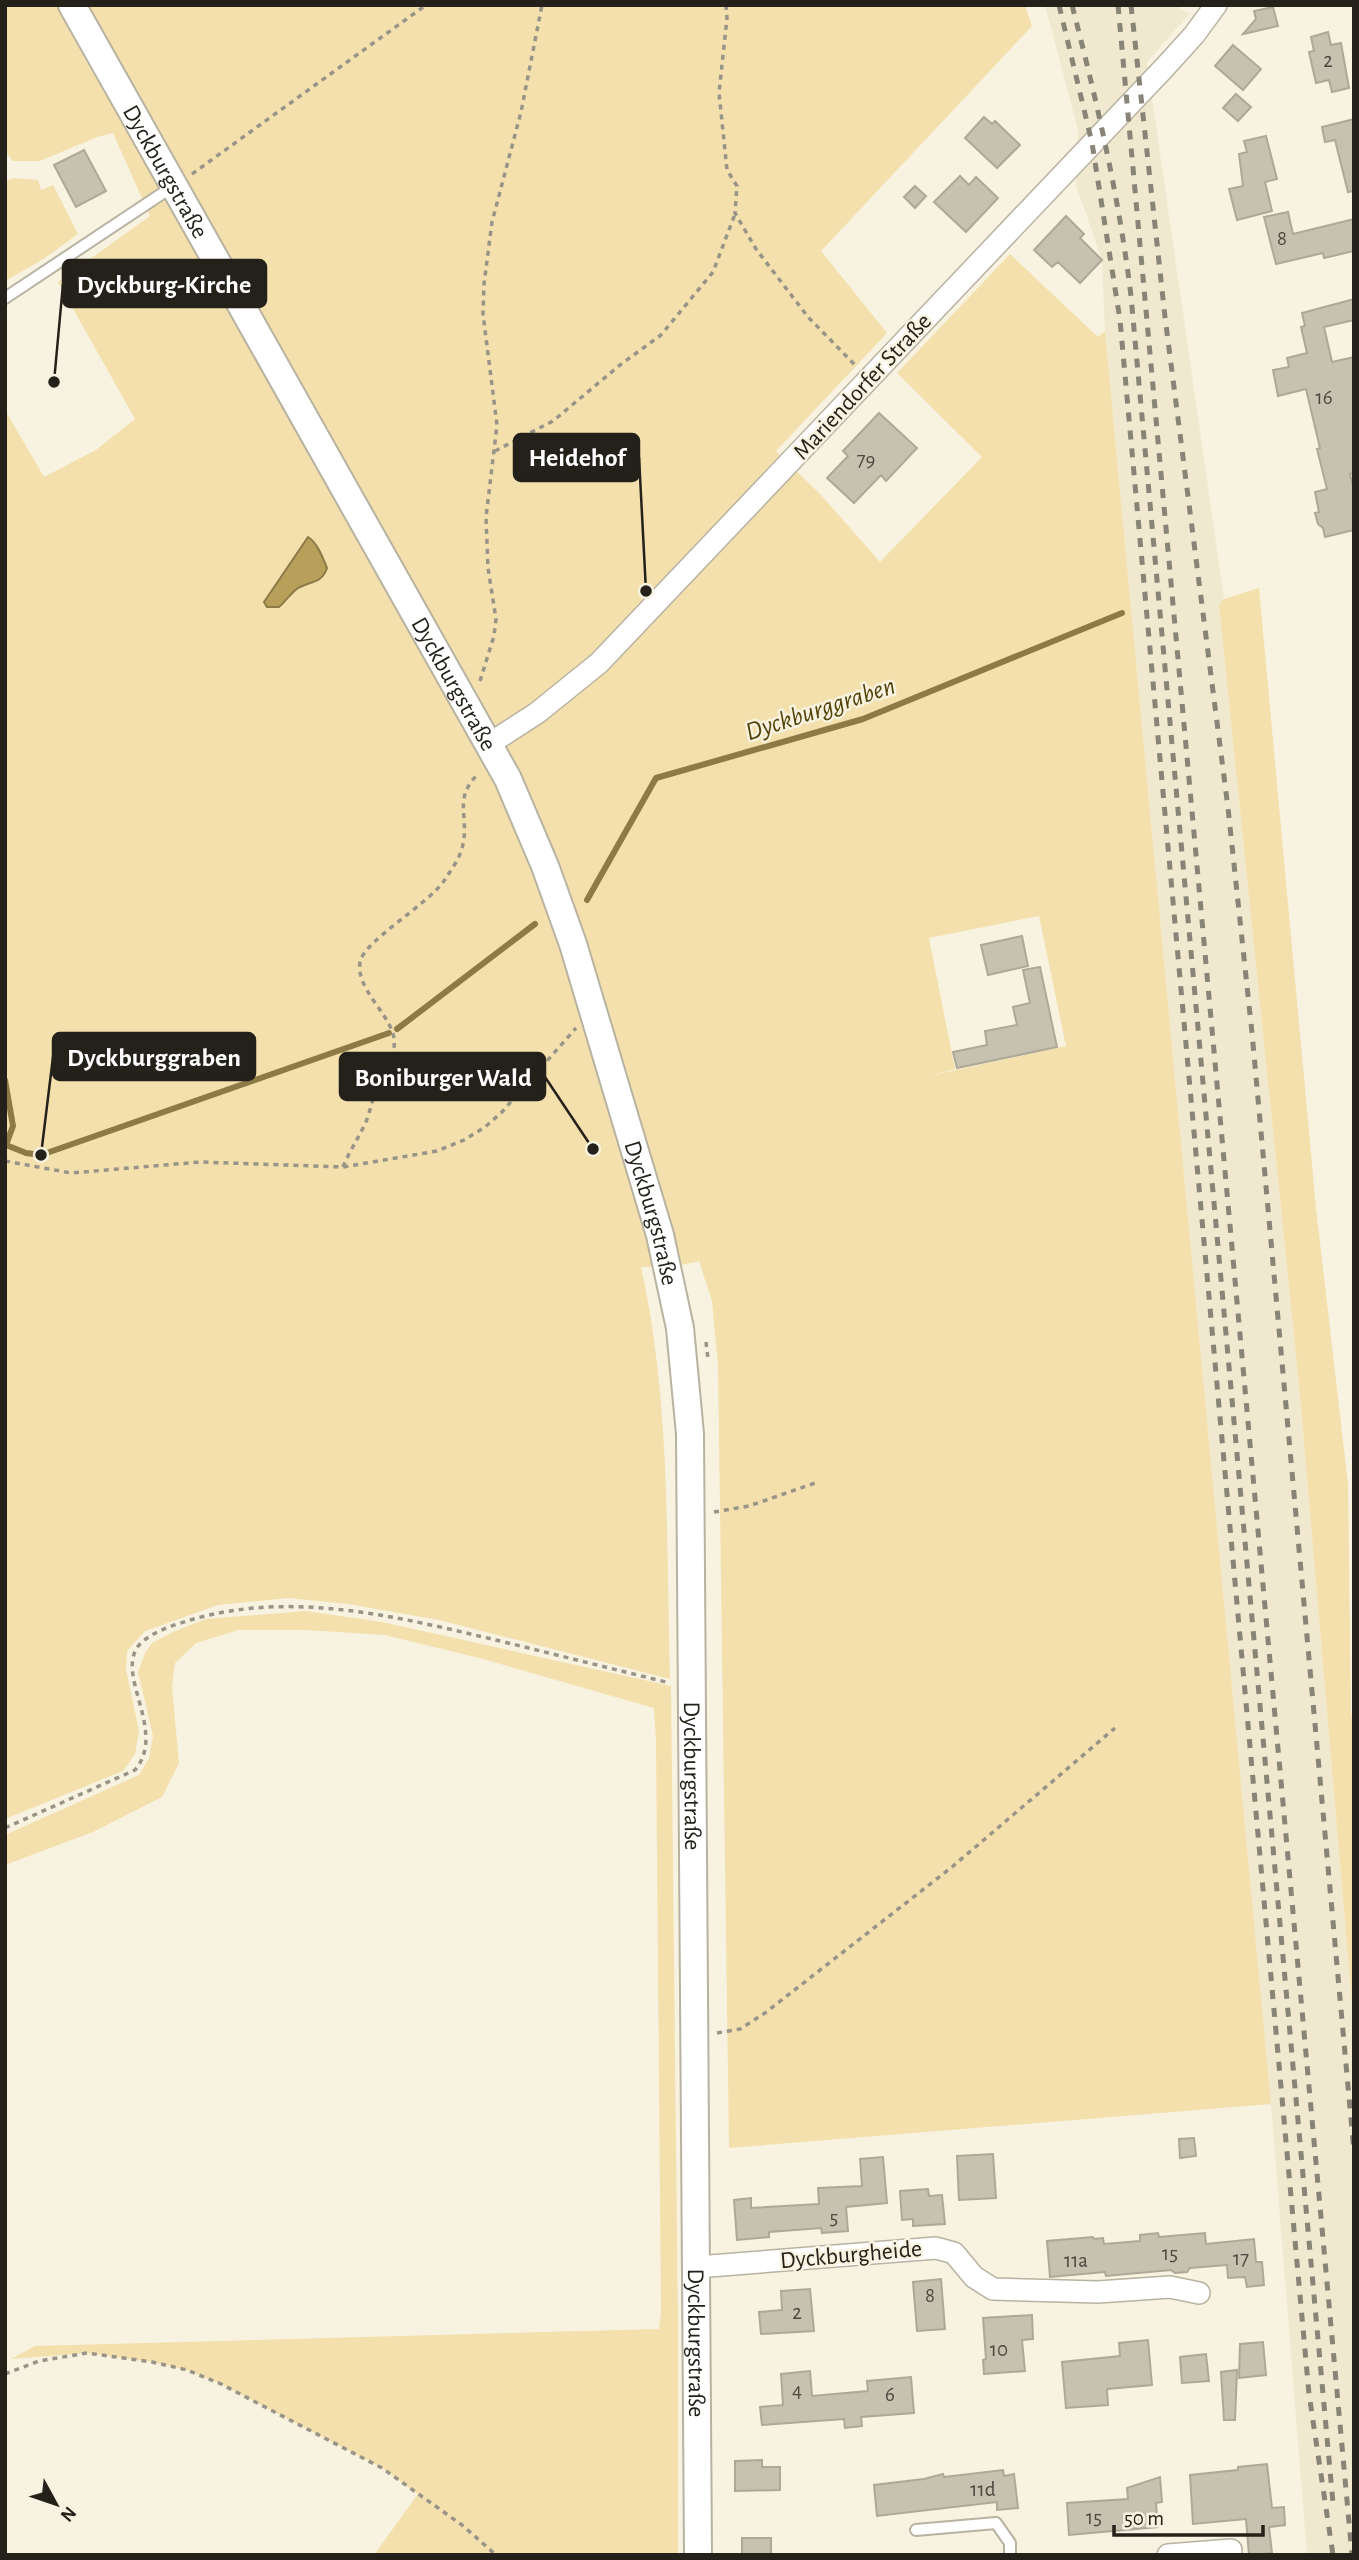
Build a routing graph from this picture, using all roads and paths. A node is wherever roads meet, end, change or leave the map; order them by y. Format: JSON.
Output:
{"nodes":[{"id":1,"x":72,"y":5,"type":"edge"},
{"id":2,"x":426,"y":5,"type":"edge"},
{"id":3,"x":542,"y":5,"type":"edge"},
{"id":4,"x":726,"y":5,"type":"edge"},
{"id":5,"x":1216,"y":5,"type":"edge"},
{"id":6,"x":183,"y":180,"type":"junction"},
{"id":7,"x":736,"y":213,"type":"junction"},
{"id":8,"x":5,"y":298,"type":"edge"},
{"id":9,"x":869,"y":379,"type":"junction"},
{"id":10,"x":495,"y":451,"type":"junction"},
{"id":11,"x":478,"y":684,"type":"dead end"},
{"id":12,"x":488,"y":757,"type":"junction"},
{"id":13,"x":582,"y":1021,"type":"dead end"},
{"id":14,"x":5,"y":1161,"type":"edge"},
{"id":15,"x":343,"y":1167,"type":"junction"},
{"id":16,"x":818,"y":1482,"type":"dead end"},
{"id":17,"x":708,"y":1513,"type":"dead end"},
{"id":18,"x":678,"y":1685,"type":"dead end"},
{"id":19,"x":1115,"y":1728,"type":"dead end"},
{"id":20,"x":5,"y":1828,"type":"edge"},
{"id":21,"x":712,"y":2034,"type":"dead end"},
{"id":22,"x":697,"y":2267,"type":"junction"},
{"id":23,"x":1199,"y":2293,"type":"dead end"},
{"id":24,"x":5,"y":2374,"type":"edge"},
{"id":25,"x":916,"y":2530,"type":"dead end"},
{"id":26,"x":1230,"y":2550,"type":"dead end"},
{"id":27,"x":496,"y":2555,"type":"edge"},
{"id":28,"x":698,"y":2555,"type":"edge"},
{"id":29,"x":1010,"y":2555,"type":"edge"},
{"id":30,"x":1168,"y":2555,"type":"edge"}],
"edges":[{"from":1,"to":6,"type":"street","name":"Dyckburgstraße"},
{"from":2,"to":6,"type":"path"},
{"from":3,"to":10,"type":"path"},
{"from":4,"to":7,"type":"path"},
{"from":5,"to":9,"type":"street","name":"Mariendorfer Straße"},
{"from":6,"to":8,"type":"lane"},
{"from":6,"to":12,"type":"street","name":"Dyckburgstraße"},
{"from":7,"to":9,"type":"path"},
{"from":7,"to":10,"type":"path"},
{"from":9,"to":12,"type":"street","name":"Mariendorfer Straße"},
{"from":10,"to":11,"type":"path"},
{"from":12,"to":15,"type":"path"},
{"from":12,"to":22,"type":"street","name":"Dyckburgstraße"},
{"from":13,"to":15,"type":"path"},
{"from":14,"to":15,"type":"path"},
{"from":16,"to":17,"type":"path"},
{"from":18,"to":20,"type":"path"},
{"from":19,"to":21,"type":"path"},
{"from":22,"to":23,"type":"street","name":"Dyckburgheide"},
{"from":22,"to":28,"type":"street","name":"Dyckburgstraße"},
{"from":24,"to":27,"type":"path"},
{"from":25,"to":29,"type":"lane"},
{"from":26,"to":30,"type":"street"}]}
